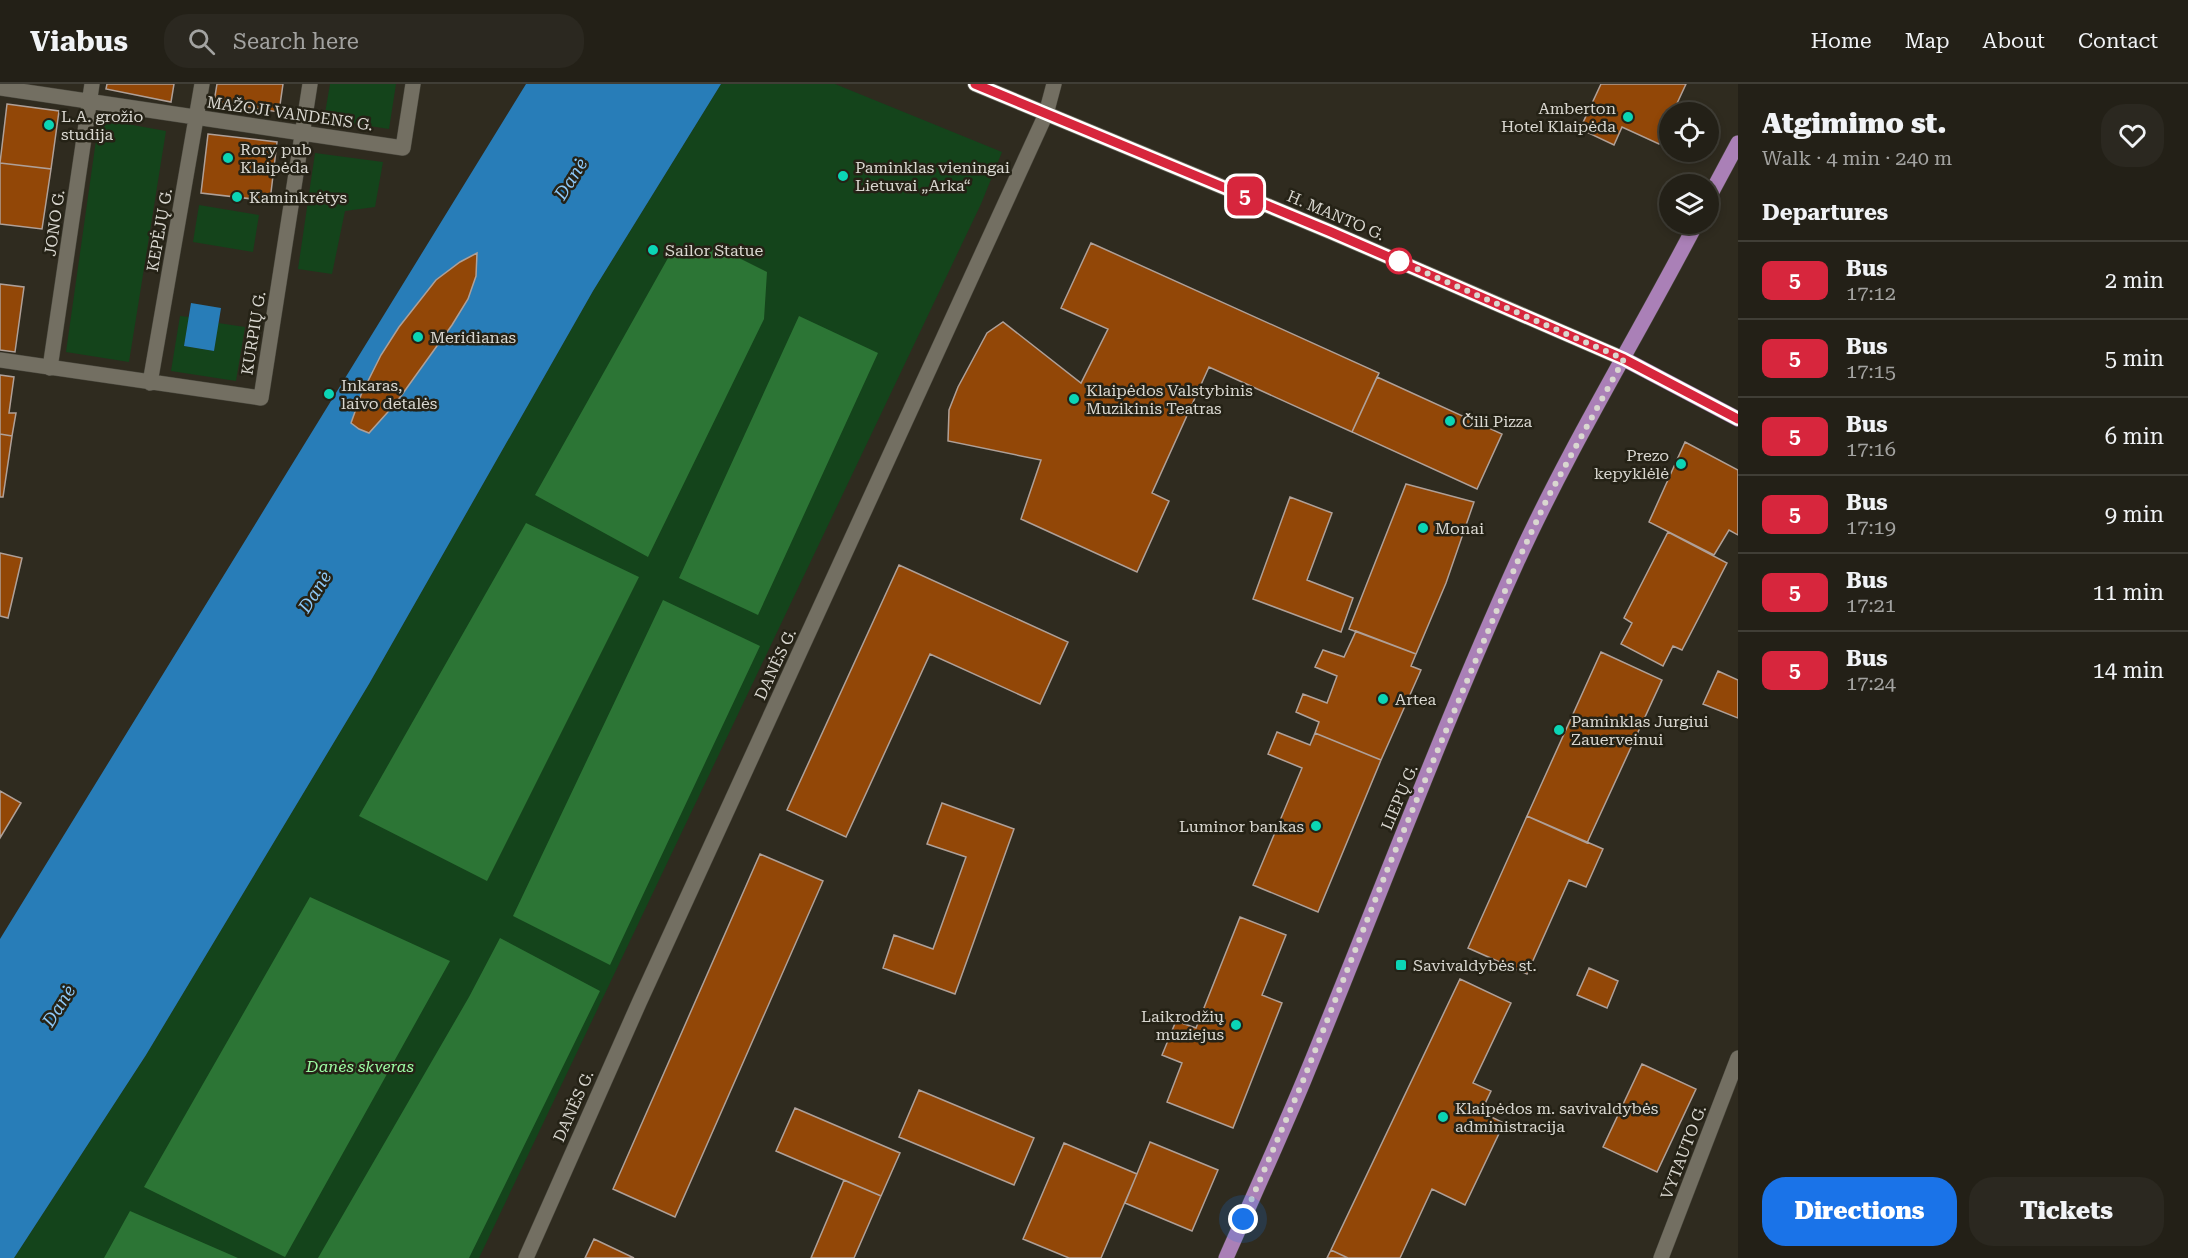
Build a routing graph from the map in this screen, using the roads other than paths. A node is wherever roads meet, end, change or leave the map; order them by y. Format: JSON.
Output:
{"nodes":[{"id":1,"x":92,"y":84,"type":"edge"},
{"id":2,"x":202,"y":84,"type":"edge"},
{"id":3,"x":310,"y":84,"type":"edge"},
{"id":4,"x":413,"y":84,"type":"edge"},
{"id":5,"x":975,"y":84,"type":"edge"},
{"id":6,"x":1054,"y":84,"type":"edge"},
{"id":7,"x":0,"y":88,"type":"edge"},
{"id":8,"x":90,"y":100,"type":"junction"},
{"id":9,"x":1046,"y":114,"type":"junction"},
{"id":10,"x":198,"y":117,"type":"junction"},
{"id":11,"x":302,"y":131,"type":"junction"},
{"id":12,"x":1738,"y":143,"type":"edge"},
{"id":13,"x":1719,"y":179,"type":"edge"},
{"id":14,"x":1691,"y":234,"type":"edge"},
{"id":15,"x":1624,"y":359,"type":"junction"},
{"id":16,"x":0,"y":360,"type":"edge"},
{"id":17,"x":50,"y":368,"type":"junction"},
{"id":18,"x":150,"y":383,"type":"junction"},
{"id":19,"x":1738,"y":419,"type":"edge"},
{"id":20,"x":1738,"y":1058,"type":"edge"},
{"id":21,"x":526,"y":1258,"type":"edge"},
{"id":22,"x":1226,"y":1258,"type":"edge"},
{"id":23,"x":1661,"y":1258,"type":"edge"}],
"edges":[{"from":1,"to":8,"type":"street","name":"JONO G."},
{"from":2,"to":10,"type":"street","name":"KEPĖJŲ G."},
{"from":3,"to":11,"type":"street","name":"KURPIŲ G."},
{"from":4,"to":11,"type":"street","name":"MAŽOJI VANDENS G."},
{"from":5,"to":9,"type":"street","name":"H. MANTO G."},
{"from":6,"to":9,"type":"street","name":"DANĖS G."},
{"from":7,"to":8,"type":"street","name":"MAŽOJI VANDENS G."},
{"from":8,"to":10,"type":"street","name":"MAŽOJI VANDENS G."},
{"from":8,"to":17,"type":"street","name":"JONO G."},
{"from":9,"to":15,"type":"street","name":"H. MANTO G."},
{"from":9,"to":21,"type":"street","name":"DANĖS G."},
{"from":10,"to":11,"type":"street","name":"MAŽOJI VANDENS G."},
{"from":10,"to":18,"type":"street","name":"KEPĖJŲ G."},
{"from":11,"to":18,"type":"street","name":"KURPIŲ G."},
{"from":12,"to":13,"type":"main road"},
{"from":14,"to":15,"type":"main road","name":"LIEPŲ G."},
{"from":15,"to":19,"type":"main road","name":"H. MANTO G."},
{"from":15,"to":22,"type":"main road","name":"LIEPŲ G."},
{"from":16,"to":17,"type":"street","name":"KURPIŲ G."},
{"from":17,"to":18,"type":"street","name":"KURPIŲ G."},
{"from":20,"to":23,"type":"street","name":"VYTAUTO G."}]}
